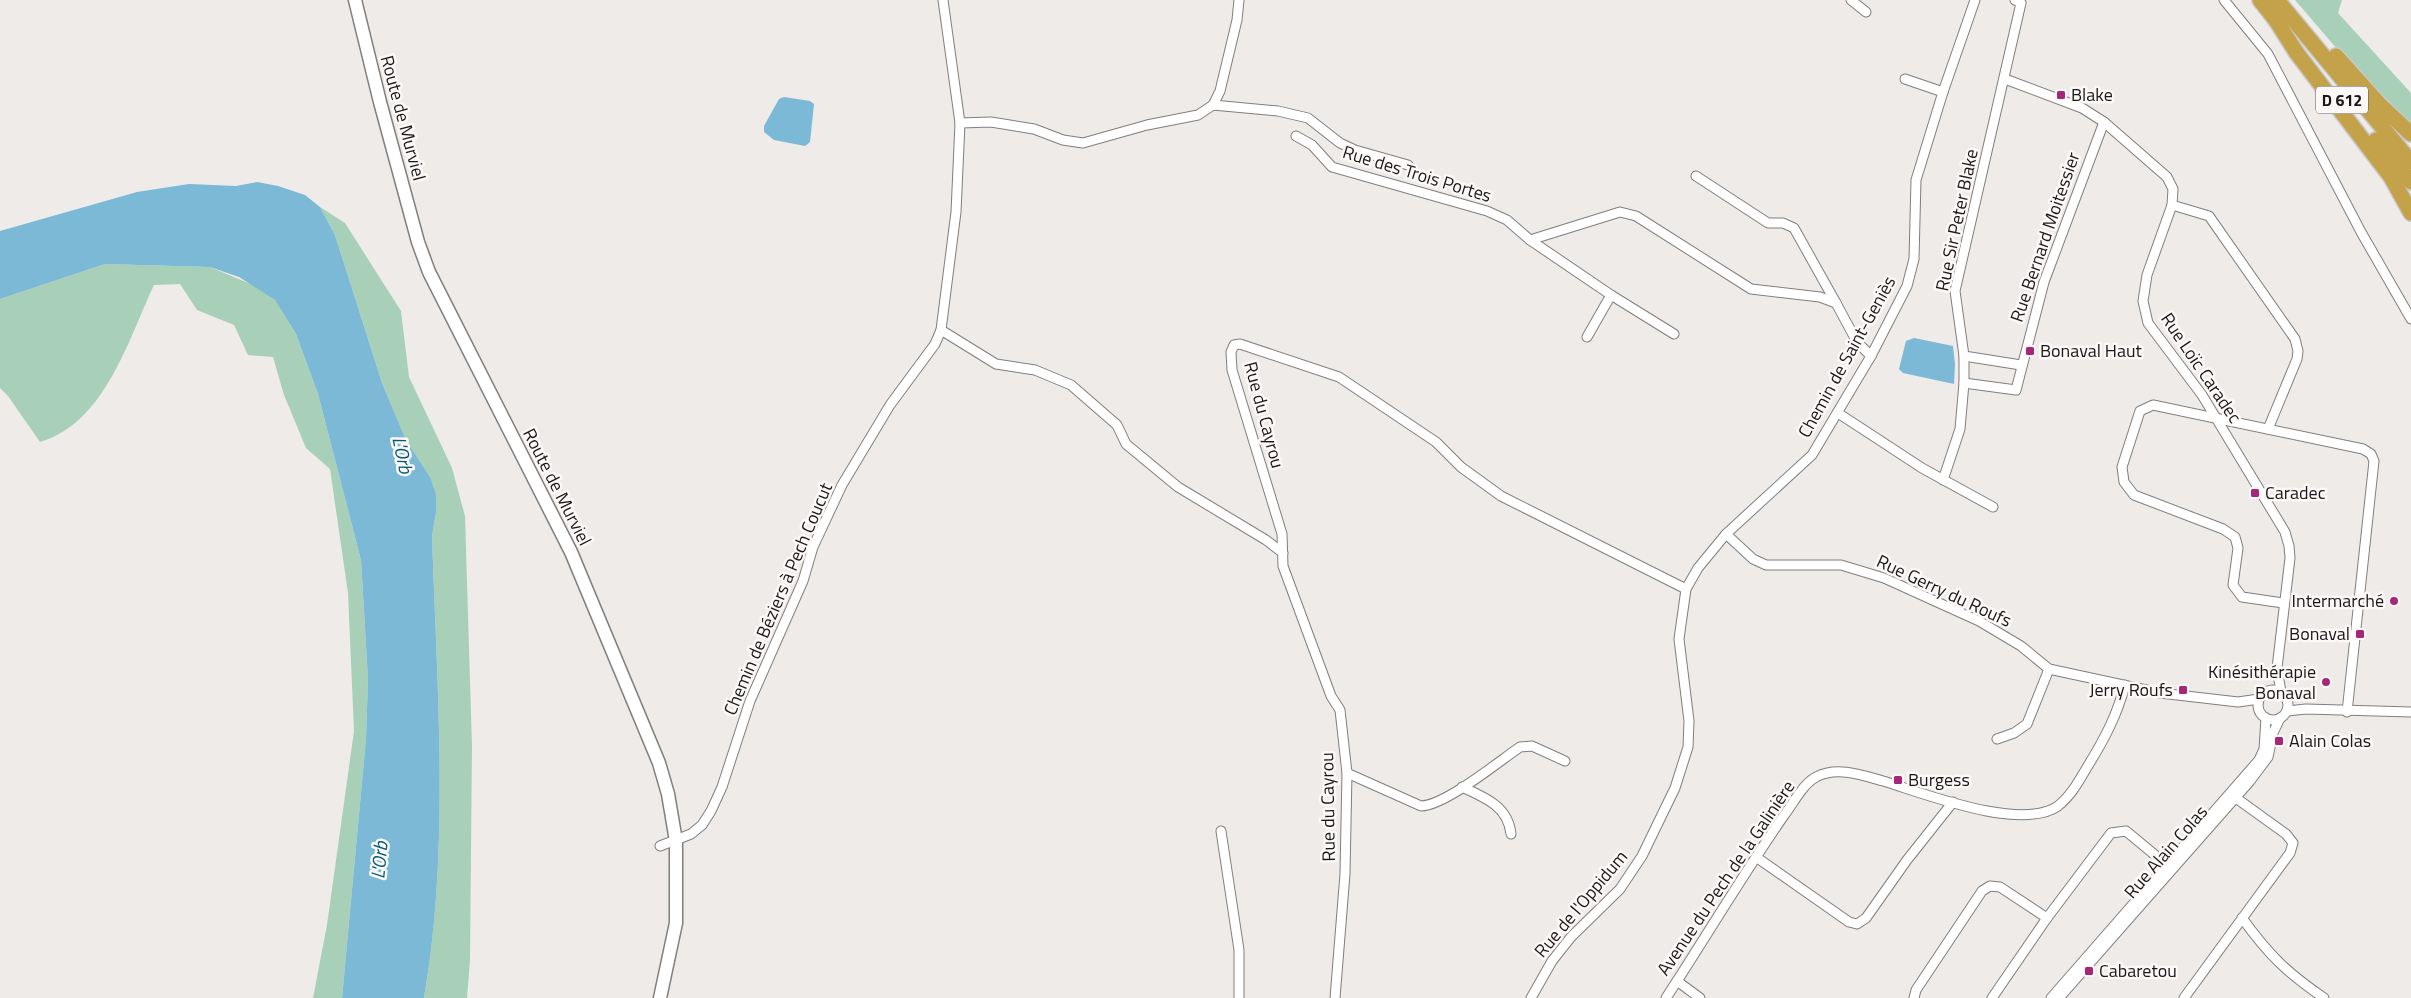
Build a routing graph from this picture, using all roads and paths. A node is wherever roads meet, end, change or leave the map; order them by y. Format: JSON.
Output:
{"nodes":[{"id":1,"x":356,"y":0,"type":"edge"},
{"id":2,"x":943,"y":0,"type":"edge"},
{"id":3,"x":1239,"y":0,"type":"edge"},
{"id":4,"x":1851,"y":0,"type":"edge"},
{"id":5,"x":1974,"y":0,"type":"edge"},
{"id":6,"x":2015,"y":0,"type":"edge"},
{"id":7,"x":2224,"y":0,"type":"edge"},
{"id":8,"x":2260,"y":0,"type":"edge"},
{"id":9,"x":2279,"y":0,"type":"edge"},
{"id":10,"x":1866,"y":12,"type":"dead end"},
{"id":11,"x":2274,"y":17,"type":"junction"},
{"id":12,"x":1905,"y":79,"type":"dead end"},
{"id":13,"x":2005,"y":79,"type":"junction"},
{"id":14,"x":1943,"y":92,"type":"junction"},
{"id":15,"x":1213,"y":105,"type":"junction"},
{"id":16,"x":2104,"y":122,"type":"junction"},
{"id":17,"x":960,"y":123,"type":"junction"},
{"id":18,"x":2411,"y":134,"type":"edge"},
{"id":19,"x":1296,"y":136,"type":"dead end"},
{"id":20,"x":2411,"y":162,"type":"edge"},
{"id":21,"x":1408,"y":165,"type":"dead end"},
{"id":22,"x":1696,"y":176,"type":"dead end"},
{"id":23,"x":2411,"y":182,"type":"edge"},
{"id":24,"x":2172,"y":204,"type":"junction"},
{"id":25,"x":2411,"y":213,"type":"edge"},
{"id":26,"x":1530,"y":240,"type":"junction"},
{"id":27,"x":1611,"y":295,"type":"junction"},
{"id":28,"x":1836,"y":303,"type":"junction"},
{"id":29,"x":2411,"y":319,"type":"edge"},
{"id":30,"x":941,"y":330,"type":"junction"},
{"id":31,"x":1674,"y":334,"type":"dead end"},
{"id":32,"x":1587,"y":337,"type":"dead end"},
{"id":33,"x":1871,"y":356,"type":"junction"},
{"id":34,"x":1964,"y":356,"type":"junction"},
{"id":35,"x":2021,"y":365,"type":"junction"},
{"id":36,"x":1964,"y":383,"type":"junction"},
{"id":37,"x":1838,"y":413,"type":"junction"},
{"id":38,"x":2216,"y":418,"type":"junction"},
{"id":39,"x":2268,"y":429,"type":"junction"},
{"id":40,"x":1943,"y":480,"type":"junction"},
{"id":41,"x":1993,"y":507,"type":"dead end"},
{"id":42,"x":1726,"y":534,"type":"junction"},
{"id":43,"x":1283,"y":553,"type":"junction"},
{"id":44,"x":1686,"y":589,"type":"junction"},
{"id":45,"x":2283,"y":603,"type":"junction"},
{"id":46,"x":2277,"y":668,"type":"junction"},
{"id":47,"x":2049,"y":669,"type":"junction"},
{"id":48,"x":2125,"y":685,"type":"junction"},
{"id":49,"x":2268,"y":690,"type":"junction"},
{"id":50,"x":2281,"y":692,"type":"junction"},
{"id":51,"x":2259,"y":699,"type":"junction"},
{"id":52,"x":2238,"y":702,"type":"junction"},
{"id":53,"x":2287,"y":706,"type":"junction"},
{"id":54,"x":2347,"y":712,"type":"junction"},
{"id":55,"x":2411,"y":712,"type":"edge"},
{"id":56,"x":2263,"y":714,"type":"junction"},
{"id":57,"x":2280,"y":718,"type":"junction"},
{"id":58,"x":1997,"y":740,"type":"dead end"},
{"id":59,"x":1688,"y":747,"type":"joint"},
{"id":60,"x":1565,"y":761,"type":"dead end"},
{"id":61,"x":1347,"y":774,"type":"junction"},
{"id":62,"x":1462,"y":787,"type":"junction"},
{"id":63,"x":2236,"y":798,"type":"junction"},
{"id":64,"x":1953,"y":802,"type":"junction"},
{"id":65,"x":1221,"y":831,"type":"dead end"},
{"id":66,"x":1510,"y":834,"type":"dead end"},
{"id":67,"x":676,"y":841,"type":"junction"},
{"id":68,"x":660,"y":846,"type":"dead end"},
{"id":69,"x":1756,"y":857,"type":"junction"},
{"id":70,"x":2168,"y":865,"type":"junction"},
{"id":71,"x":2047,"y":918,"type":"junction"},
{"id":72,"x":2242,"y":918,"type":"junction"},
{"id":73,"x":1677,"y":982,"type":"junction"},
{"id":74,"x":660,"y":998,"type":"edge"},
{"id":75,"x":1239,"y":998,"type":"edge"},
{"id":76,"x":1335,"y":998,"type":"edge"},
{"id":77,"x":1531,"y":998,"type":"edge"},
{"id":78,"x":1666,"y":998,"type":"edge"},
{"id":79,"x":1700,"y":998,"type":"edge"},
{"id":80,"x":1914,"y":998,"type":"edge"},
{"id":81,"x":1992,"y":998,"type":"edge"},
{"id":82,"x":2050,"y":998,"type":"edge"},
{"id":83,"x":2060,"y":998,"type":"edge"},
{"id":84,"x":2184,"y":998,"type":"edge"},
{"id":85,"x":2324,"y":998,"type":"edge"}],
"edges":[{"from":1,"to":67,"type":"main road","name":"Route de Murviel"},
{"from":2,"to":17,"type":"street","name":"Chemin de Béziers à Pech Coucut"},
{"from":3,"to":15,"type":"street"},
{"from":4,"to":10,"type":"street"},
{"from":5,"to":14,"type":"street","name":"Chemin de Saint-Geniès"},
{"from":6,"to":13,"type":"street","name":"Rue Sir Peter Blake"},
{"from":7,"to":29,"type":"street"},
{"from":8,"to":11,"type":"highway","number":"D 612"},
{"from":9,"to":18,"type":"highway"},
{"from":9,"to":20,"type":"highway","number":"D 612"},
{"from":11,"to":23,"type":"highway","number":"D 612"},
{"from":11,"to":25,"type":"highway"},
{"from":12,"to":14,"type":"street"},
{"from":13,"to":16,"type":"street","name":"Rue Loïc Caradec"},
{"from":13,"to":34,"type":"street","name":"Rue Sir Peter Blake"},
{"from":14,"to":33,"type":"street","name":"Chemin de Saint-Geniès"},
{"from":15,"to":17,"type":"street"},
{"from":15,"to":21,"type":"street"},
{"from":16,"to":24,"type":"street","name":"Rue Loïc Caradec"},
{"from":16,"to":35,"type":"street","name":"Rue Bernard Moitessier"},
{"from":17,"to":30,"type":"street","name":"Chemin de Béziers à Pech Coucut"},
{"from":19,"to":26,"type":"street","name":"Rue des Trois Portes"},
{"from":22,"to":28,"type":"street"},
{"from":24,"to":38,"type":"street","name":"Rue Loïc Caradec"},
{"from":24,"to":39,"type":"street"},
{"from":26,"to":27,"type":"street","name":"Rue des Trois Portes"},
{"from":26,"to":28,"type":"street"},
{"from":27,"to":31,"type":"street","name":"Rue des Trois Portes"},
{"from":27,"to":32,"type":"street"},
{"from":28,"to":33,"type":"street"},
{"from":30,"to":43,"type":"street"},
{"from":30,"to":67,"type":"street","name":"Chemin de Béziers à Pech Coucut"},
{"from":33,"to":37,"type":"street","name":"Chemin de Saint-Geniès"},
{"from":34,"to":35,"type":"street"},
{"from":34,"to":36,"type":"street","name":"Rue Sir Peter Blake"},
{"from":35,"to":36,"type":"street","name":"Rue Bernard Moitessier"},
{"from":36,"to":40,"type":"street","name":"Rue Sir Peter Blake"},
{"from":37,"to":40,"type":"street"},
{"from":37,"to":42,"type":"street","name":"Chemin de Saint-Geniès"},
{"from":38,"to":39,"type":"street"},
{"from":38,"to":45,"type":"street","name":"Rue Loïc Caradec"},
{"from":38,"to":45,"type":"street"},
{"from":39,"to":54,"type":"street"},
{"from":40,"to":41,"type":"street"},
{"from":42,"to":44,"type":"street","name":"Chemin de Saint-Geniès"},
{"from":42,"to":47,"type":"street","name":"Rue Gerry du Roufs"},
{"from":43,"to":44,"type":"street","name":"Rue du Cayrou"},
{"from":43,"to":61,"type":"street","name":"Rue du Cayrou"},
{"from":44,"to":59,"type":"street","name":"Chemin de Saint-Geniès"},
{"from":45,"to":46,"type":"street","name":"Rue Loïc Caradec"},
{"from":46,"to":49,"type":"street","name":"Rue Loïc Caradec"},
{"from":46,"to":50,"type":"street","name":"Rue Loïc Caradec"},
{"from":47,"to":48,"type":"street","name":"Rue Gerry du Roufs"},
{"from":47,"to":58,"type":"street"},
{"from":48,"to":52,"type":"street","name":"Rue Gerry du Roufs"},
{"from":48,"to":64,"type":"street","name":"Avenue du Pech de la Galinière"},
{"from":49,"to":50,"type":"street"},
{"from":49,"to":51,"type":"street"},
{"from":50,"to":53,"type":"street"},
{"from":51,"to":52,"type":"street","name":"Rue Gerry du Roufs"},
{"from":51,"to":56,"type":"street"},
{"from":52,"to":56,"type":"street","name":"Rue Gerry du Roufs"},
{"from":53,"to":54,"type":"street"},
{"from":53,"to":57,"type":"street"},
{"from":54,"to":55,"type":"street"},
{"from":56,"to":57,"type":"street"},
{"from":56,"to":70,"type":"street","name":"Rue Alain Colas"},
{"from":57,"to":63,"type":"street","name":"Rue Alain Colas"},
{"from":59,"to":77,"type":"street","name":"Rue de l'Oppidum"},
{"from":60,"to":62,"type":"street"},
{"from":61,"to":62,"type":"street"},
{"from":61,"to":76,"type":"street","name":"Rue du Cayrou"},
{"from":62,"to":66,"type":"street"},
{"from":63,"to":72,"type":"street"},
{"from":63,"to":83,"type":"street","name":"Rue Alain Colas"},
{"from":64,"to":69,"type":"street","name":"Avenue du Pech de la Galinière"},
{"from":64,"to":69,"type":"street"},
{"from":65,"to":75,"type":"street"},
{"from":67,"to":68,"type":"street","name":"Chemin de Béziers à Pech Coucut"},
{"from":67,"to":74,"type":"main road","name":"Route de Murviel"},
{"from":69,"to":73,"type":"street","name":"Avenue du Pech de la Galinière"},
{"from":70,"to":71,"type":"street"},
{"from":70,"to":82,"type":"street","name":"Rue Alain Colas"},
{"from":71,"to":80,"type":"street"},
{"from":71,"to":81,"type":"street"},
{"from":72,"to":84,"type":"street"},
{"from":72,"to":85,"type":"street"},
{"from":73,"to":78,"type":"street","name":"Avenue du Pech de la Galinière"},
{"from":73,"to":79,"type":"street"}]}
